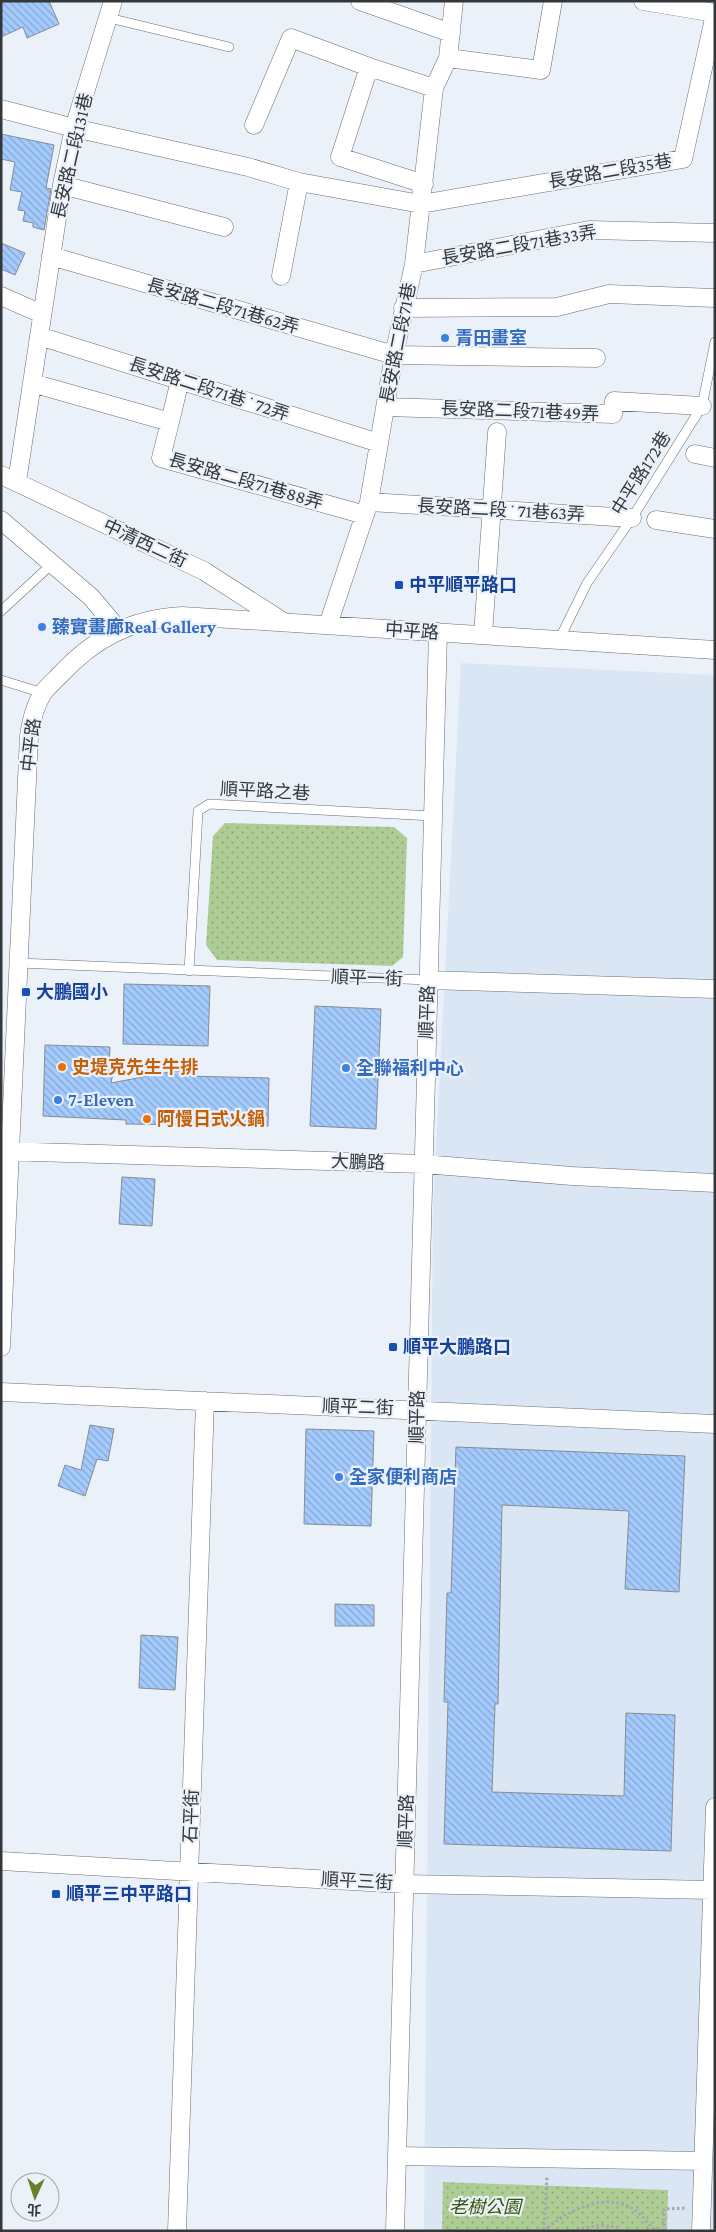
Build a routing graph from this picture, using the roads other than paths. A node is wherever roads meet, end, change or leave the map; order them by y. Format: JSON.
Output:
{"nodes":[{"id":1,"x":360,"y":1,"type":"edge"},
{"id":2,"x":454,"y":1,"type":"edge"},
{"id":3,"x":553,"y":1,"type":"edge"},
{"id":4,"x":643,"y":1,"type":"edge"},
{"id":5,"x":111,"y":10,"type":"edge"},
{"id":6,"x":715,"y":14,"type":"edge"},
{"id":7,"x":450,"y":33,"type":"junction"},
{"id":8,"x":229,"y":47,"type":"dead end"},
{"id":9,"x":448,"y":58,"type":"junction"},
{"id":10,"x":369,"y":67,"type":"junction"},
{"id":11,"x":434,"y":88,"type":"junction"},
{"id":12,"x":1,"y":109,"type":"edge"},
{"id":13,"x":254,"y":125,"type":"dead end"},
{"id":14,"x":74,"y":128,"type":"junction"},
{"id":15,"x":299,"y":182,"type":"junction"},
{"id":16,"x":424,"y":184,"type":"junction"},
{"id":17,"x":62,"y":185,"type":"junction"},
{"id":18,"x":421,"y":204,"type":"junction"},
{"id":19,"x":224,"y":227,"type":"dead end"},
{"id":20,"x":715,"y":233,"type":"edge"},
{"id":21,"x":51,"y":256,"type":"junction"},
{"id":22,"x":414,"y":264,"type":"junction"},
{"id":23,"x":281,"y":276,"type":"dead end"},
{"id":24,"x":1,"y":296,"type":"edge"},
{"id":25,"x":715,"y":298,"type":"edge"},
{"id":26,"x":403,"y":308,"type":"junction"},
{"id":27,"x":42,"y":314,"type":"junction"},
{"id":28,"x":39,"y":336,"type":"junction"},
{"id":29,"x":715,"y":342,"type":"edge"},
{"id":30,"x":394,"y":355,"type":"junction"},
{"id":31,"x":596,"y":358,"type":"dead end"},
{"id":32,"x":180,"y":380,"type":"junction"},
{"id":33,"x":32,"y":383,"type":"junction"},
{"id":34,"x":702,"y":406,"type":"junction"},
{"id":35,"x":385,"y":407,"type":"junction"},
{"id":36,"x":170,"y":422,"type":"junction"},
{"id":37,"x":497,"y":432,"type":"dead end"},
{"id":38,"x":379,"y":443,"type":"junction"},
{"id":39,"x":695,"y":454,"type":"dead end"},
{"id":40,"x":715,"y":458,"type":"edge"},
{"id":41,"x":9,"y":479,"type":"edge"},
{"id":42,"x":367,"y":509,"type":"junction"},
{"id":43,"x":492,"y":510,"type":"junction"},
{"id":44,"x":632,"y":518,"type":"junction"},
{"id":45,"x":656,"y":520,"type":"dead end"},
{"id":46,"x":2,"y":523,"type":"edge"},
{"id":47,"x":715,"y":529,"type":"edge"},
{"id":48,"x":52,"y":564,"type":"junction"},
{"id":49,"x":1,"y":611,"type":"edge"},
{"id":50,"x":282,"y":622,"type":"junction"},
{"id":51,"x":328,"y":625,"type":"junction"},
{"id":52,"x":118,"y":629,"type":"junction"},
{"id":53,"x":438,"y":632,"type":"junction"},
{"id":54,"x":483,"y":635,"type":"junction"},
{"id":55,"x":559,"y":640,"type":"junction"},
{"id":56,"x":715,"y":650,"type":"edge"},
{"id":57,"x":1,"y":680,"type":"edge"},
{"id":58,"x":43,"y":693,"type":"junction"},
{"id":59,"x":433,"y":816,"type":"junction"},
{"id":60,"x":19,"y":962,"type":"junction"},
{"id":61,"x":189,"y":972,"type":"junction"},
{"id":62,"x":428,"y":980,"type":"junction"},
{"id":63,"x":715,"y":989,"type":"edge"},
{"id":64,"x":6,"y":1151,"type":"edge"},
{"id":65,"x":423,"y":1164,"type":"junction"},
{"id":66,"x":715,"y":1183,"type":"edge"},
{"id":67,"x":2,"y":1310,"type":"edge"},
{"id":68,"x":1,"y":1347,"type":"edge"},
{"id":69,"x":1,"y":1392,"type":"edge"},
{"id":70,"x":205,"y":1401,"type":"junction"},
{"id":71,"x":417,"y":1410,"type":"junction"},
{"id":72,"x":715,"y":1424,"type":"edge"},
{"id":73,"x":715,"y":1806,"type":"edge"},
{"id":74,"x":1,"y":1861,"type":"edge"},
{"id":75,"x":189,"y":1872,"type":"junction"},
{"id":76,"x":404,"y":1884,"type":"junction"},
{"id":77,"x":713,"y":1890,"type":"junction"},
{"id":78,"x":711,"y":2042,"type":"edge"},
{"id":79,"x":397,"y":2156,"type":"junction"},
{"id":80,"x":703,"y":2160,"type":"junction"},
{"id":81,"x":177,"y":2231,"type":"edge"},
{"id":82,"x":395,"y":2231,"type":"edge"},
{"id":83,"x":701,"y":2231,"type":"edge"}],
"edges":[{"from":1,"to":7,"type":"street"},
{"from":2,"to":7,"type":"street","name":"長安路二段71巷"},
{"from":3,"to":9,"type":"street"},
{"from":4,"to":6,"type":"street"},
{"from":5,"to":8,"type":"lane"},
{"from":5,"to":14,"type":"street","name":"長安路二段131巷"},
{"from":6,"to":18,"type":"street","name":"長安路二段35巷"},
{"from":7,"to":9,"type":"street","name":"長安路二段71巷"},
{"from":9,"to":11,"type":"street","name":"長安路二段71巷"},
{"from":10,"to":11,"type":"street"},
{"from":10,"to":13,"type":"street"},
{"from":10,"to":16,"type":"street"},
{"from":11,"to":16,"type":"street","name":"長安路二段71巷"},
{"from":12,"to":14,"type":"street"},
{"from":14,"to":15,"type":"street"},
{"from":14,"to":17,"type":"street","name":"長安路二段131巷"},
{"from":15,"to":18,"type":"street"},
{"from":15,"to":23,"type":"street"},
{"from":16,"to":18,"type":"street","name":"長安路二段71巷"},
{"from":17,"to":19,"type":"street"},
{"from":17,"to":21,"type":"street","name":"長安路二段131巷"},
{"from":18,"to":22,"type":"street","name":"長安路二段71巷"},
{"from":20,"to":22,"type":"street","name":"長安路二段71巷33弄"},
{"from":21,"to":27,"type":"street","name":"長安路二段131巷"},
{"from":21,"to":30,"type":"street","name":"長安路二段71巷62弄"},
{"from":22,"to":26,"type":"street","name":"長安路二段71巷"},
{"from":24,"to":27,"type":"street"},
{"from":25,"to":26,"type":"street"},
{"from":26,"to":30,"type":"street","name":"長安路二段71巷"},
{"from":27,"to":28,"type":"street","name":"長安路二段131巷"},
{"from":28,"to":32,"type":"street","name":"長安路二段71巷˙72弄"},
{"from":28,"to":33,"type":"street","name":"長安路二段131巷"},
{"from":29,"to":34,"type":"lane","name":"中平路172巷"},
{"from":30,"to":31,"type":"street","name":"長安路二段71巷62弄"},
{"from":30,"to":35,"type":"street","name":"長安路二段71巷"},
{"from":32,"to":36,"type":"street","name":"長安路二段71巷88弄"},
{"from":32,"to":38,"type":"street","name":"長安路二段71巷˙72弄"},
{"from":33,"to":36,"type":"street"},
{"from":33,"to":41,"type":"street","name":"長安路二段131巷"},
{"from":34,"to":35,"type":"street","name":"長安路二段71巷49弄"},
{"from":34,"to":44,"type":"lane","name":"中平路172巷"},
{"from":35,"to":38,"type":"street","name":"長安路二段71巷"},
{"from":36,"to":42,"type":"street","name":"長安路二段71巷88弄"},
{"from":37,"to":43,"type":"street"},
{"from":38,"to":42,"type":"street","name":"長安路二段71巷"},
{"from":39,"to":40,"type":"street"},
{"from":41,"to":50,"type":"street","name":"中清西二街"},
{"from":42,"to":43,"type":"street","name":"長安路二段˙71巷63弄"},
{"from":42,"to":51,"type":"street","name":"長安路二段71巷"},
{"from":43,"to":44,"type":"street","name":"長安路二段˙71巷63弄"},
{"from":43,"to":54,"type":"street"},
{"from":44,"to":55,"type":"lane","name":"中平路172巷"},
{"from":45,"to":47,"type":"street"},
{"from":46,"to":48,"type":"street"},
{"from":48,"to":49,"type":"lane"},
{"from":48,"to":52,"type":"street"},
{"from":50,"to":51,"type":"street","name":"中平路"},
{"from":50,"to":52,"type":"street","name":"中平路"},
{"from":51,"to":53,"type":"street","name":"中平路"},
{"from":52,"to":58,"type":"street","name":"中平路"},
{"from":53,"to":54,"type":"street","name":"中平路"},
{"from":53,"to":59,"type":"street","name":"順平路"},
{"from":54,"to":55,"type":"street","name":"中平路"},
{"from":55,"to":56,"type":"street","name":"中平路"},
{"from":57,"to":58,"type":"lane"},
{"from":58,"to":60,"type":"street","name":"中平路"},
{"from":59,"to":61,"type":"lane","name":"順平路之巷"},
{"from":59,"to":62,"type":"street","name":"順平路"},
{"from":60,"to":61,"type":"lane","name":"順平一街"},
{"from":60,"to":64,"type":"street","name":"中平路"},
{"from":61,"to":62,"type":"lane","name":"順平一街"},
{"from":62,"to":63,"type":"street","name":"順平一街"},
{"from":62,"to":65,"type":"street","name":"順平路"},
{"from":64,"to":65,"type":"street","name":"大鵬路"},
{"from":64,"to":67,"type":"street","name":"中平路"},
{"from":65,"to":66,"type":"street","name":"大鵬路"},
{"from":65,"to":71,"type":"street","name":"順平路"},
{"from":67,"to":68,"type":"street","name":"中平路"},
{"from":69,"to":70,"type":"street","name":"順平二街"},
{"from":70,"to":71,"type":"street","name":"順平二街"},
{"from":70,"to":75,"type":"street","name":"石平街"},
{"from":71,"to":72,"type":"street","name":"順平二街"},
{"from":71,"to":76,"type":"street","name":"順平路"},
{"from":73,"to":77,"type":"street"},
{"from":74,"to":75,"type":"street","name":"順平三街"},
{"from":75,"to":76,"type":"street","name":"順平三街"},
{"from":75,"to":81,"type":"street","name":"石平街"},
{"from":76,"to":77,"type":"street","name":"順平三街"},
{"from":76,"to":79,"type":"street","name":"順平路"},
{"from":77,"to":78,"type":"street"},
{"from":78,"to":80,"type":"street"},
{"from":79,"to":80,"type":"street"},
{"from":79,"to":82,"type":"street","name":"順平路"},
{"from":80,"to":83,"type":"street"}]}
